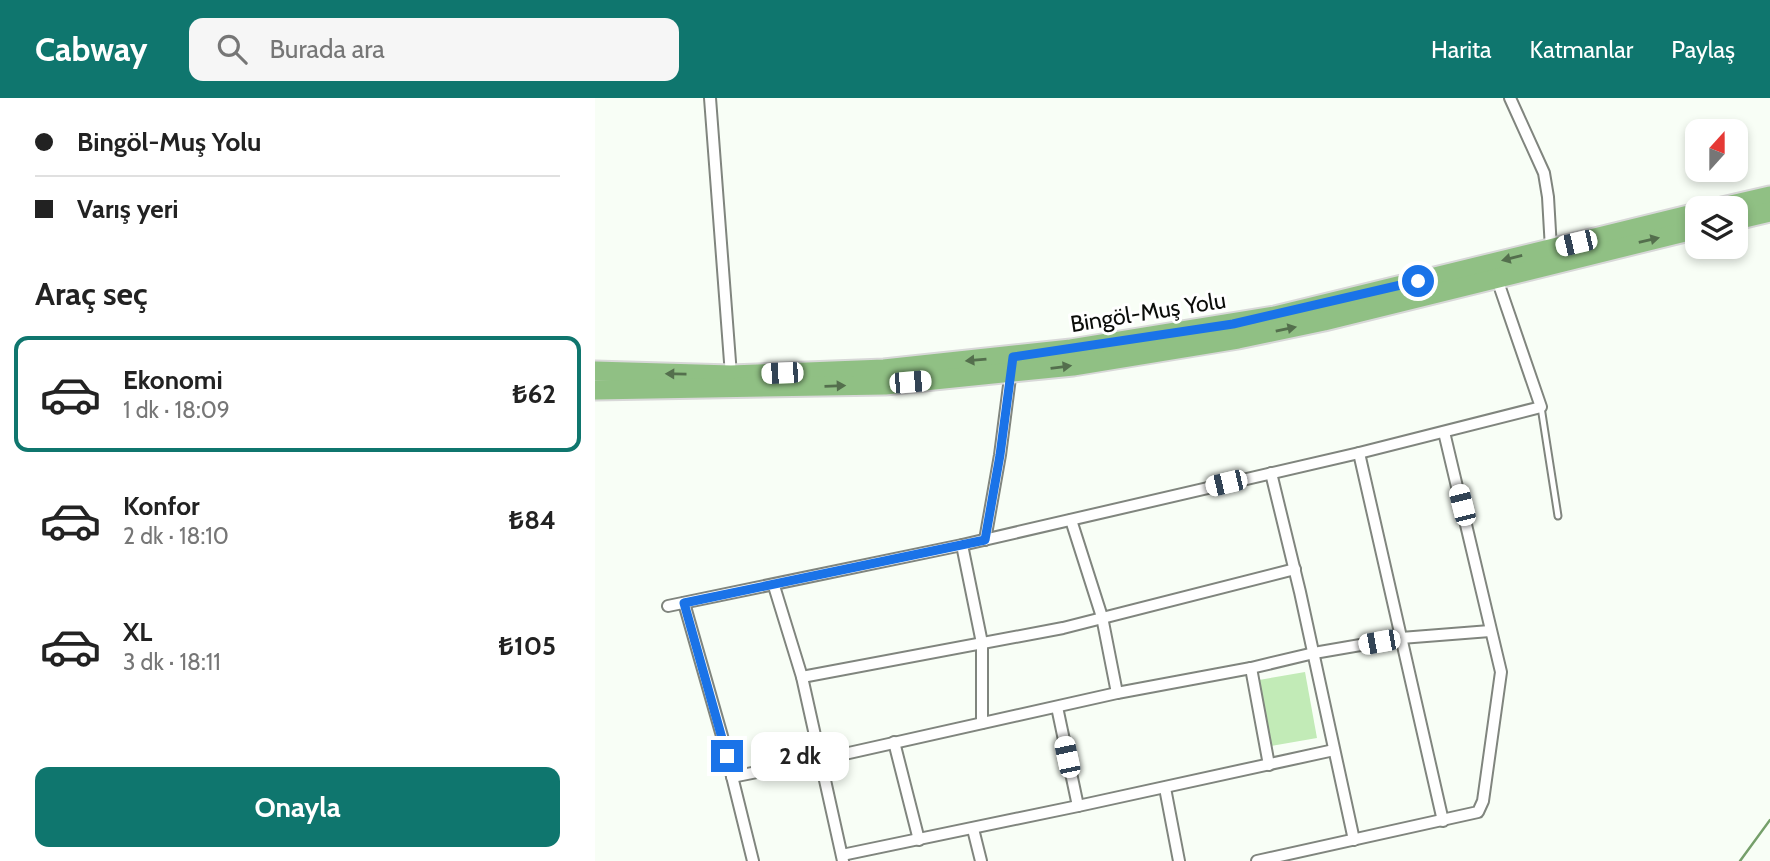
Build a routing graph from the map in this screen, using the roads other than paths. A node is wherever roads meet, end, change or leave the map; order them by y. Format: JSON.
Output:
{"nodes":[{"id":1,"x":710,"y":98,"type":"edge"},
{"id":2,"x":1510,"y":98,"type":"edge"},
{"id":3,"x":1770,"y":195,"type":"edge"},
{"id":4,"x":1748,"y":200,"type":"edge"},
{"id":5,"x":1770,"y":212,"type":"edge"},
{"id":6,"x":1685,"y":216,"type":"edge"},
{"id":7,"x":1748,"y":217,"type":"edge"},
{"id":8,"x":1685,"y":232,"type":"edge"},
{"id":9,"x":1551,"y":249,"type":"junction"},
{"id":10,"x":1497,"y":279,"type":"junction"},
{"id":11,"x":1012,"y":365,"type":"junction"},
{"id":12,"x":595,"y":371,"type":"edge"},
{"id":13,"x":731,"y":375,"type":"junction"},
{"id":14,"x":595,"y":390,"type":"edge"},
{"id":15,"x":1541,"y":407,"type":"junction"},
{"id":16,"x":1444,"y":432,"type":"junction"},
{"id":17,"x":1359,"y":453,"type":"junction"},
{"id":18,"x":1271,"y":473,"type":"junction"},
{"id":19,"x":1558,"y":516,"type":"dead end"},
{"id":20,"x":1072,"y":520,"type":"junction"},
{"id":21,"x":985,"y":540,"type":"junction"},
{"id":22,"x":962,"y":545,"type":"junction"},
{"id":23,"x":1295,"y":569,"type":"junction"},
{"id":24,"x":774,"y":586,"type":"junction"},
{"id":25,"x":684,"y":603,"type":"junction"},
{"id":26,"x":668,"y":606,"type":"dead end"},
{"id":27,"x":1102,"y":617,"type":"junction"},
{"id":28,"x":1490,"y":631,"type":"junction"},
{"id":29,"x":1401,"y":638,"type":"junction"},
{"id":30,"x":982,"y":643,"type":"junction"},
{"id":31,"x":1314,"y":653,"type":"junction"},
{"id":32,"x":1251,"y":668,"type":"junction"},
{"id":33,"x":802,"y":677,"type":"junction"},
{"id":34,"x":1117,"y":693,"type":"junction"},
{"id":35,"x":1057,"y":708,"type":"junction"},
{"id":36,"x":982,"y":723,"type":"junction"},
{"id":37,"x":894,"y":742,"type":"junction"},
{"id":38,"x":1334,"y":750,"type":"junction"},
{"id":39,"x":822,"y":759,"type":"junction"},
{"id":40,"x":1269,"y":765,"type":"junction"},
{"id":41,"x":732,"y":777,"type":"junction"},
{"id":42,"x":1165,"y":788,"type":"junction"},
{"id":43,"x":1078,"y":806,"type":"junction"},
{"id":44,"x":1443,"y":821,"type":"junction"},
{"id":45,"x":973,"y":829,"type":"junction"},
{"id":46,"x":919,"y":840,"type":"junction"},
{"id":47,"x":1353,"y":840,"type":"junction"},
{"id":48,"x":843,"y":858,"type":"edge"},
{"id":49,"x":753,"y":861,"type":"edge"},
{"id":50,"x":981,"y":861,"type":"edge"},
{"id":51,"x":1179,"y":861,"type":"edge"},
{"id":52,"x":1257,"y":861,"type":"edge"}],
"edges":[{"from":1,"to":13,"type":"street"},
{"from":2,"to":9,"type":"street"},
{"from":3,"to":4,"type":"highway"},
{"from":5,"to":7,"type":"highway"},
{"from":6,"to":9,"type":"highway","name":"Bingöl-Muş Yolu"},
{"from":10,"to":8,"type":"highway","name":"Bingöl-Muş Yolu","one_way":true},
{"from":9,"to":11,"type":"highway","name":"Bingöl-Muş Yolu","one_way":true},
{"from":11,"to":10,"type":"highway","name":"Bingöl-Muş Yolu","one_way":true},
{"from":10,"to":15,"type":"street"},
{"from":11,"to":13,"type":"highway","name":"Bingöl-Muş Yolu","one_way":true},
{"from":14,"to":11,"type":"highway","name":"Bingöl-Muş Yolu","one_way":true},
{"from":11,"to":21,"type":"street"},
{"from":13,"to":12,"type":"highway","name":"Bingöl-Muş Yolu","one_way":true},
{"from":15,"to":16,"type":"street"},
{"from":15,"to":19,"type":"lane"},
{"from":16,"to":17,"type":"street"},
{"from":16,"to":28,"type":"street"},
{"from":17,"to":18,"type":"street"},
{"from":17,"to":29,"type":"street"},
{"from":18,"to":20,"type":"street"},
{"from":18,"to":23,"type":"street"},
{"from":20,"to":21,"type":"street"},
{"from":20,"to":27,"type":"street"},
{"from":21,"to":22,"type":"street"},
{"from":22,"to":24,"type":"street"},
{"from":22,"to":30,"type":"street"},
{"from":23,"to":27,"type":"street"},
{"from":23,"to":31,"type":"street"},
{"from":24,"to":25,"type":"street"},
{"from":24,"to":33,"type":"street"},
{"from":25,"to":26,"type":"street"},
{"from":25,"to":41,"type":"street"},
{"from":27,"to":30,"type":"street"},
{"from":27,"to":34,"type":"street"},
{"from":28,"to":29,"type":"street"},
{"from":28,"to":44,"type":"street"},
{"from":29,"to":31,"type":"street"},
{"from":29,"to":44,"type":"street"},
{"from":30,"to":33,"type":"street"},
{"from":30,"to":36,"type":"street"},
{"from":31,"to":32,"type":"street"},
{"from":31,"to":38,"type":"street"},
{"from":32,"to":34,"type":"street"},
{"from":32,"to":40,"type":"street"},
{"from":33,"to":39,"type":"street"},
{"from":34,"to":35,"type":"street"},
{"from":35,"to":36,"type":"street"},
{"from":35,"to":43,"type":"street"},
{"from":36,"to":37,"type":"street"},
{"from":37,"to":39,"type":"street"},
{"from":37,"to":46,"type":"street"},
{"from":38,"to":40,"type":"street"},
{"from":38,"to":47,"type":"street"},
{"from":39,"to":41,"type":"street"},
{"from":39,"to":48,"type":"street"},
{"from":40,"to":42,"type":"street"},
{"from":41,"to":49,"type":"street"},
{"from":42,"to":43,"type":"street"},
{"from":42,"to":51,"type":"street"},
{"from":43,"to":45,"type":"street"},
{"from":44,"to":47,"type":"street"},
{"from":45,"to":46,"type":"street"},
{"from":45,"to":50,"type":"street"},
{"from":46,"to":48,"type":"street"},
{"from":47,"to":52,"type":"street"}]}
